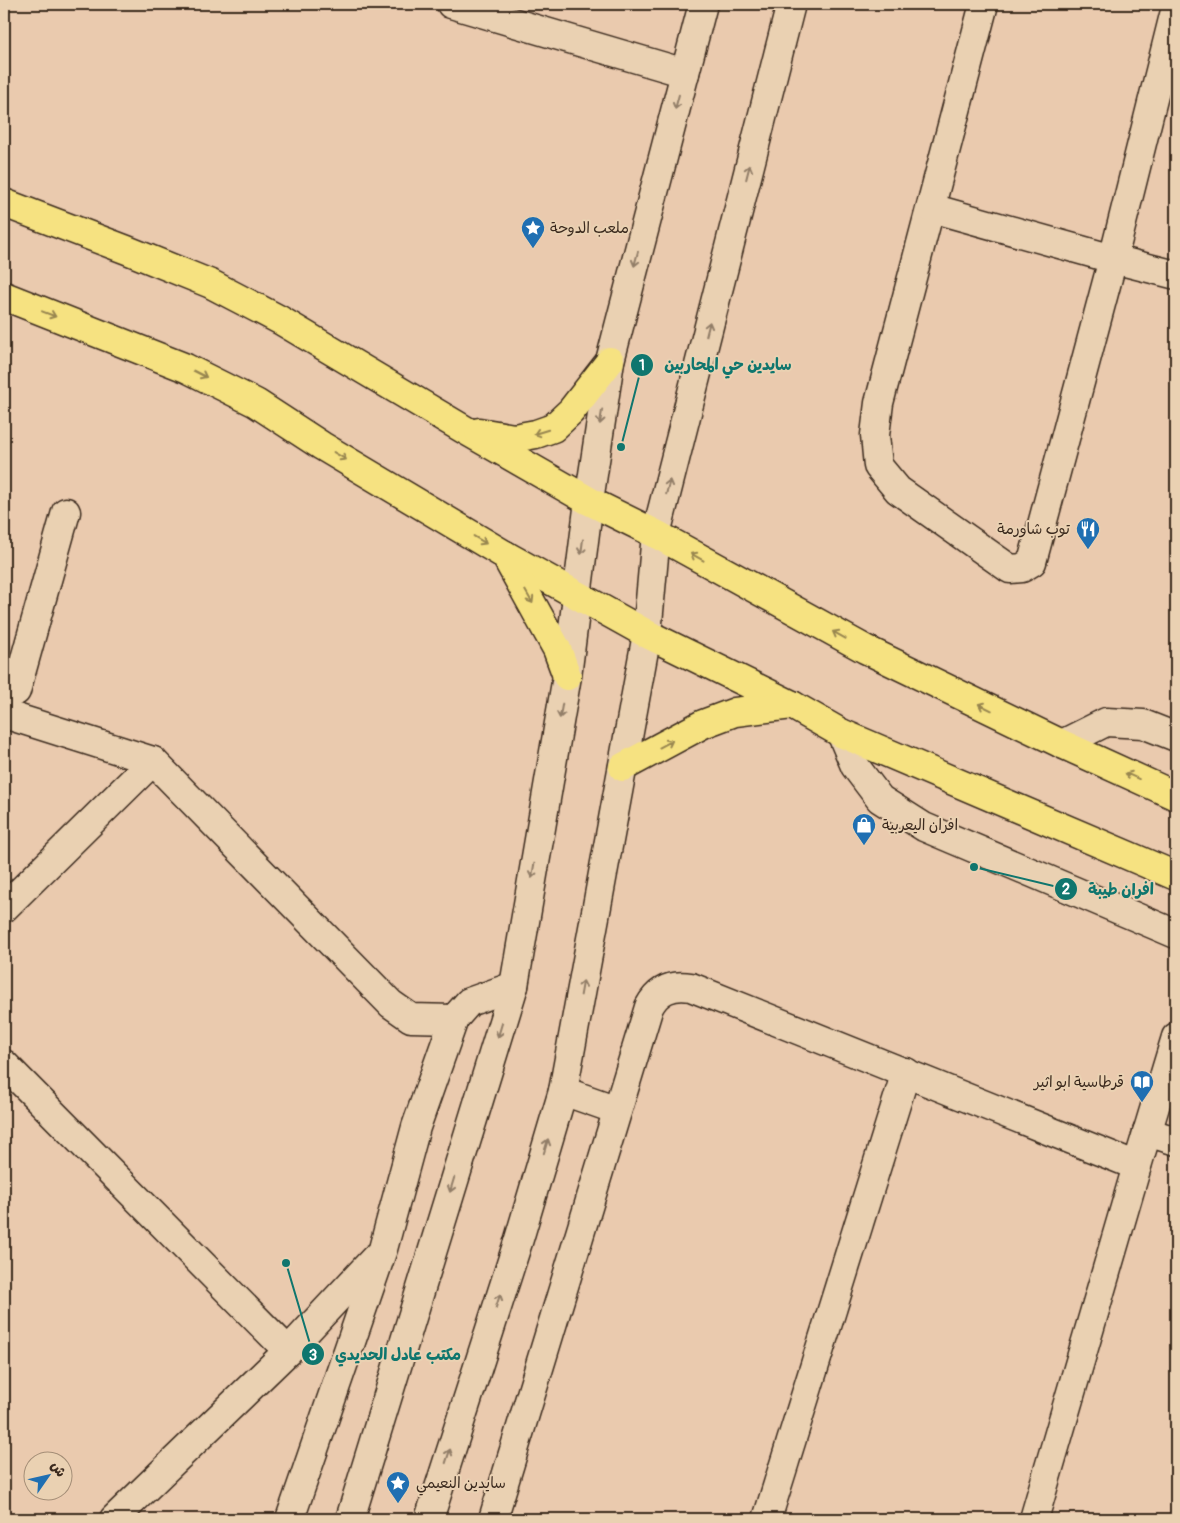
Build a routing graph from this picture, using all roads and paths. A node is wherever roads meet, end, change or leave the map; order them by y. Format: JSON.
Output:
{"nodes":[{"id":1,"x":451,"y":4,"type":"edge"},
{"id":2,"x":703,"y":4,"type":"edge"},
{"id":3,"x":791,"y":4,"type":"edge"},
{"id":4,"x":984,"y":4,"type":"edge"},
{"id":5,"x":1176,"y":7,"type":"edge"},
{"id":6,"x":685,"y":73,"type":"junction"},
{"id":7,"x":4,"y":203,"type":"edge"},
{"id":8,"x":931,"y":208,"type":"junction"},
{"id":9,"x":1113,"y":259,"type":"junction"},
{"id":10,"x":1176,"y":275,"type":"edge"},
{"id":11,"x":4,"y":296,"type":"edge"},
{"id":12,"x":610,"y":361,"type":"junction"},
{"id":13,"x":465,"y":430,"type":"junction"},
{"id":14,"x":589,"y":501,"type":"junction"},
{"id":15,"x":66,"y":512,"type":"dead end"},
{"id":16,"x":656,"y":534,"type":"junction"},
{"id":17,"x":505,"y":555,"type":"junction"},
{"id":18,"x":577,"y":594,"type":"junction"},
{"id":19,"x":647,"y":634,"type":"junction"},
{"id":20,"x":567,"y":676,"type":"junction"},
{"id":21,"x":4,"y":685,"type":"edge"},
{"id":22,"x":792,"y":706,"type":"junction"},
{"id":23,"x":4,"y":714,"type":"edge"},
{"id":24,"x":841,"y":734,"type":"junction"},
{"id":25,"x":1176,"y":737,"type":"edge"},
{"id":26,"x":1062,"y":744,"type":"junction"},
{"id":27,"x":153,"y":761,"type":"junction"},
{"id":28,"x":623,"y":766,"type":"junction"},
{"id":29,"x":1176,"y":796,"type":"edge"},
{"id":30,"x":1176,"y":876,"type":"edge"},
{"id":31,"x":4,"y":908,"type":"edge"},
{"id":32,"x":1176,"y":934,"type":"edge"},
{"id":33,"x":514,"y":986,"type":"junction"},
{"id":34,"x":454,"y":1019,"type":"junction"},
{"id":35,"x":1176,"y":1037,"type":"edge"},
{"id":36,"x":4,"y":1064,"type":"edge"},
{"id":37,"x":906,"y":1072,"type":"junction"},
{"id":38,"x":563,"y":1091,"type":"junction"},
{"id":39,"x":616,"y":1110,"type":"junction"},
{"id":40,"x":1147,"y":1132,"type":"junction"},
{"id":41,"x":1176,"y":1141,"type":"edge"},
{"id":42,"x":1137,"y":1166,"type":"junction"},
{"id":43,"x":382,"y":1249,"type":"junction"},
{"id":44,"x":288,"y":1351,"type":"junction"},
{"id":45,"x":114,"y":1519,"type":"edge"},
{"id":46,"x":290,"y":1519,"type":"edge"},
{"id":47,"x":350,"y":1519,"type":"edge"},
{"id":48,"x":429,"y":1519,"type":"edge"},
{"id":49,"x":492,"y":1519,"type":"edge"},
{"id":50,"x":767,"y":1519,"type":"edge"},
{"id":51,"x":1034,"y":1519,"type":"edge"}],
"edges":[{"from":1,"to":6,"type":"street"},
{"from":2,"to":6,"type":"street"},
{"from":16,"to":3,"type":"street","one_way":true},
{"from":4,"to":8,"type":"street"},
{"from":5,"to":9,"type":"street"},
{"from":6,"to":12,"type":"street","one_way":true},
{"from":7,"to":13,"type":"main road"},
{"from":8,"to":9,"type":"street"},
{"from":8,"to":9,"type":"street"},
{"from":9,"to":10,"type":"street"},
{"from":11,"to":17,"type":"main road","one_way":true},
{"from":12,"to":13,"type":"main road","one_way":true},
{"from":12,"to":14,"type":"street","one_way":true},
{"from":13,"to":14,"type":"main road"},
{"from":14,"to":16,"type":"main road"},
{"from":14,"to":18,"type":"street","one_way":true},
{"from":15,"to":21,"type":"street"},
{"from":16,"to":19,"type":"street"},
{"from":26,"to":16,"type":"main road","one_way":true},
{"from":17,"to":18,"type":"main road"},
{"from":17,"to":20,"type":"main road","one_way":true},
{"from":18,"to":19,"type":"main road"},
{"from":18,"to":20,"type":"street"},
{"from":19,"to":22,"type":"main road"},
{"from":19,"to":28,"type":"street"},
{"from":20,"to":33,"type":"street","one_way":true},
{"from":22,"to":24,"type":"main road"},
{"from":28,"to":22,"type":"main road","one_way":true},
{"from":23,"to":27,"type":"street"},
{"from":24,"to":30,"type":"main road"},
{"from":24,"to":32,"type":"street"},
{"from":25,"to":26,"type":"street"},
{"from":29,"to":26,"type":"main road","one_way":true},
{"from":27,"to":31,"type":"street"},
{"from":27,"to":34,"type":"street"},
{"from":38,"to":28,"type":"street","one_way":true},
{"from":33,"to":34,"type":"street"},
{"from":33,"to":47,"type":"street","one_way":true},
{"from":34,"to":43,"type":"street"},
{"from":35,"to":40,"type":"street"},
{"from":36,"to":44,"type":"street"},
{"from":37,"to":39,"type":"street"},
{"from":37,"to":42,"type":"street"},
{"from":37,"to":50,"type":"street"},
{"from":38,"to":39,"type":"street"},
{"from":48,"to":38,"type":"street","one_way":true},
{"from":39,"to":49,"type":"street"},
{"from":40,"to":41,"type":"street"},
{"from":40,"to":42,"type":"street"},
{"from":42,"to":51,"type":"street"},
{"from":43,"to":44,"type":"street"},
{"from":43,"to":46,"type":"street"},
{"from":44,"to":45,"type":"street"}]}
